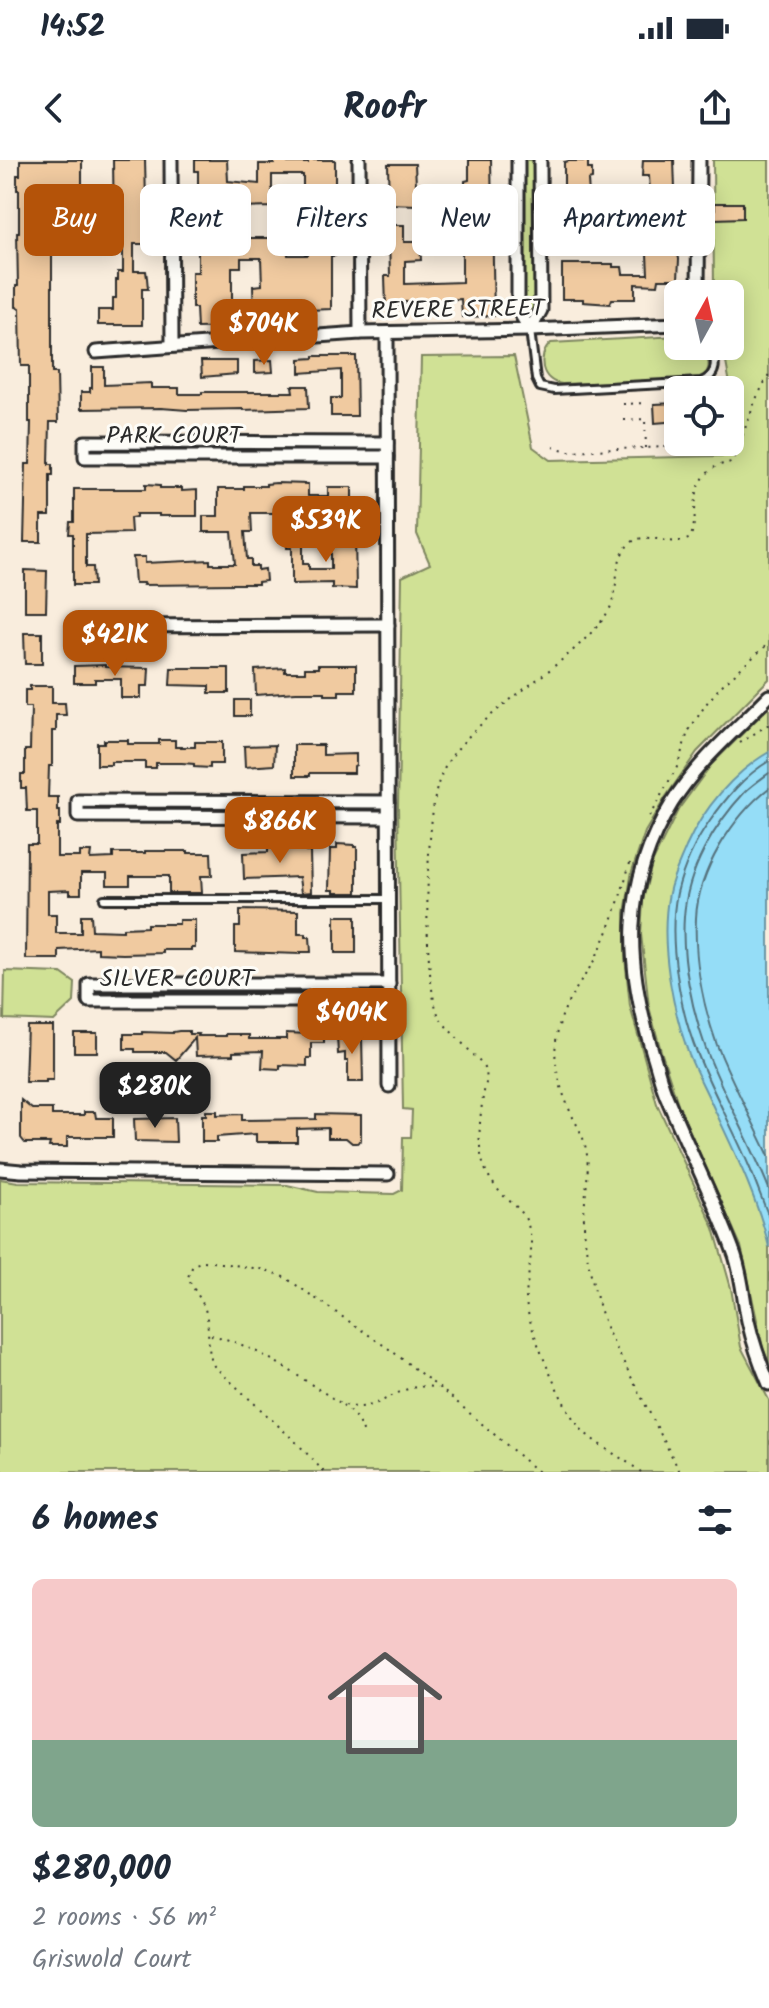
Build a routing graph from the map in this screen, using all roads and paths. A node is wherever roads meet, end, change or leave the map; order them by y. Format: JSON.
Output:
{"nodes":[{"id":1,"x":171,"y":160,"type":"edge"},
{"id":2,"x":359,"y":160,"type":"edge"},
{"id":3,"x":518,"y":160,"type":"edge"},
{"id":4,"x":540,"y":160,"type":"edge"},
{"id":5,"x":699,"y":160,"type":"edge"},
{"id":6,"x":698,"y":280,"type":"edge"},
{"id":7,"x":664,"y":325,"type":"edge"},
{"id":8,"x":530,"y":330,"type":"junction"},
{"id":9,"x":360,"y":333,"type":"junction"},
{"id":10,"x":387,"y":334,"type":"junction"},
{"id":11,"x":172,"y":345,"type":"junction"},
{"id":12,"x":96,"y":352,"type":"dead end"},
{"id":13,"x":715,"y":360,"type":"edge"},
{"id":14,"x":769,"y":374,"type":"edge"},
{"id":15,"x":646,"y":403,"type":"dead end"},
{"id":16,"x":623,"y":404,"type":"dead end"},
{"id":17,"x":624,"y":420,"type":"dead end"},
{"id":18,"x":222,"y":442,"type":"junction"},
{"id":19,"x":387,"y":443,"type":"junction"},
{"id":20,"x":553,"y":447,"type":"dead end"},
{"id":21,"x":664,"y":447,"type":"edge"},
{"id":22,"x":646,"y":448,"type":"junction"},
{"id":23,"x":222,"y":457,"type":"junction"},
{"id":24,"x":387,"y":457,"type":"junction"},
{"id":25,"x":388,"y":625,"type":"junction"},
{"id":26,"x":74,"y":626,"type":"dead end"},
{"id":27,"x":769,"y":643,"type":"edge"},
{"id":28,"x":769,"y":696,"type":"edge"},
{"id":29,"x":769,"y":724,"type":"edge"},
{"id":30,"x":734,"y":749,"type":"dead end"},
{"id":31,"x":222,"y":802,"type":"junction"},
{"id":32,"x":388,"y":802,"type":"junction"},
{"id":33,"x":223,"y":816,"type":"junction"},
{"id":34,"x":388,"y":817,"type":"junction"},
{"id":35,"x":646,"y":823,"type":"dead end"},
{"id":36,"x":630,"y":863,"type":"dead end"},
{"id":37,"x":104,"y":899,"type":"dead end"},
{"id":38,"x":389,"y":899,"type":"junction"},
{"id":39,"x":221,"y":984,"type":"junction"},
{"id":40,"x":389,"y":984,"type":"junction"},
{"id":41,"x":221,"y":1001,"type":"junction"},
{"id":42,"x":389,"y":1001,"type":"junction"},
{"id":43,"x":389,"y":1086,"type":"dead end"},
{"id":44,"x":0,"y":1169,"type":"edge"},
{"id":45,"x":388,"y":1174,"type":"dead end"},
{"id":46,"x":210,"y":1334,"type":"junction"},
{"id":47,"x":769,"y":1384,"type":"edge"},
{"id":48,"x":441,"y":1389,"type":"junction"},
{"id":49,"x":342,"y":1404,"type":"junction"},
{"id":50,"x":366,"y":1437,"type":"dead end"},
{"id":51,"x":324,"y":1472,"type":"edge"},
{"id":52,"x":538,"y":1472,"type":"edge"},
{"id":53,"x":641,"y":1472,"type":"edge"},
{"id":54,"x":680,"y":1472,"type":"edge"}],
"edges":[{"from":1,"to":11,"type":"street"},
{"from":2,"to":9,"type":"street"},
{"from":3,"to":8,"type":"street"},
{"from":4,"to":8,"type":"street"},
{"from":5,"to":6,"type":"street"},
{"from":7,"to":8,"type":"street","name":"REVERE STREET"},
{"from":8,"to":10,"type":"street","name":"REVERE STREET"},
{"from":8,"to":13,"type":"lane"},
{"from":9,"to":10,"type":"street","name":"REVERE STREET"},
{"from":9,"to":11,"type":"street","name":"REVERE STREET"},
{"from":10,"to":19,"type":"street"},
{"from":11,"to":12,"type":"street","name":"REVERE STREET"},
{"from":14,"to":53,"type":"path"},
{"from":15,"to":16,"type":"path"},
{"from":17,"to":22,"type":"path"},
{"from":18,"to":19,"type":"street","name":"PARK COURT"},
{"from":18,"to":23,"type":"lane"},
{"from":18,"to":23,"type":"street","name":"PARK COURT"},
{"from":19,"to":24,"type":"street"},
{"from":20,"to":22,"type":"path"},
{"from":21,"to":22,"type":"path"},
{"from":23,"to":24,"type":"street","name":"PARK COURT"},
{"from":24,"to":25,"type":"street"},
{"from":25,"to":26,"type":"street"},
{"from":25,"to":32,"type":"street"},
{"from":27,"to":35,"type":"path"},
{"from":28,"to":47,"type":"street"},
{"from":29,"to":30,"type":"path"},
{"from":31,"to":32,"type":"street"},
{"from":31,"to":33,"type":"lane"},
{"from":31,"to":33,"type":"street"},
{"from":32,"to":34,"type":"street"},
{"from":33,"to":34,"type":"street"},
{"from":34,"to":38,"type":"street"},
{"from":36,"to":54,"type":"path"},
{"from":37,"to":38,"type":"lane"},
{"from":38,"to":40,"type":"street"},
{"from":39,"to":40,"type":"street","name":"SILVER COURT"},
{"from":39,"to":41,"type":"lane"},
{"from":39,"to":41,"type":"street","name":"SILVER COURT"},
{"from":40,"to":42,"type":"street"},
{"from":41,"to":42,"type":"street","name":"SILVER COURT"},
{"from":42,"to":43,"type":"street"},
{"from":44,"to":45,"type":"street"},
{"from":46,"to":48,"type":"path"},
{"from":46,"to":49,"type":"path"},
{"from":46,"to":51,"type":"path"},
{"from":48,"to":49,"type":"path"},
{"from":48,"to":52,"type":"path"},
{"from":49,"to":50,"type":"path"}]}
